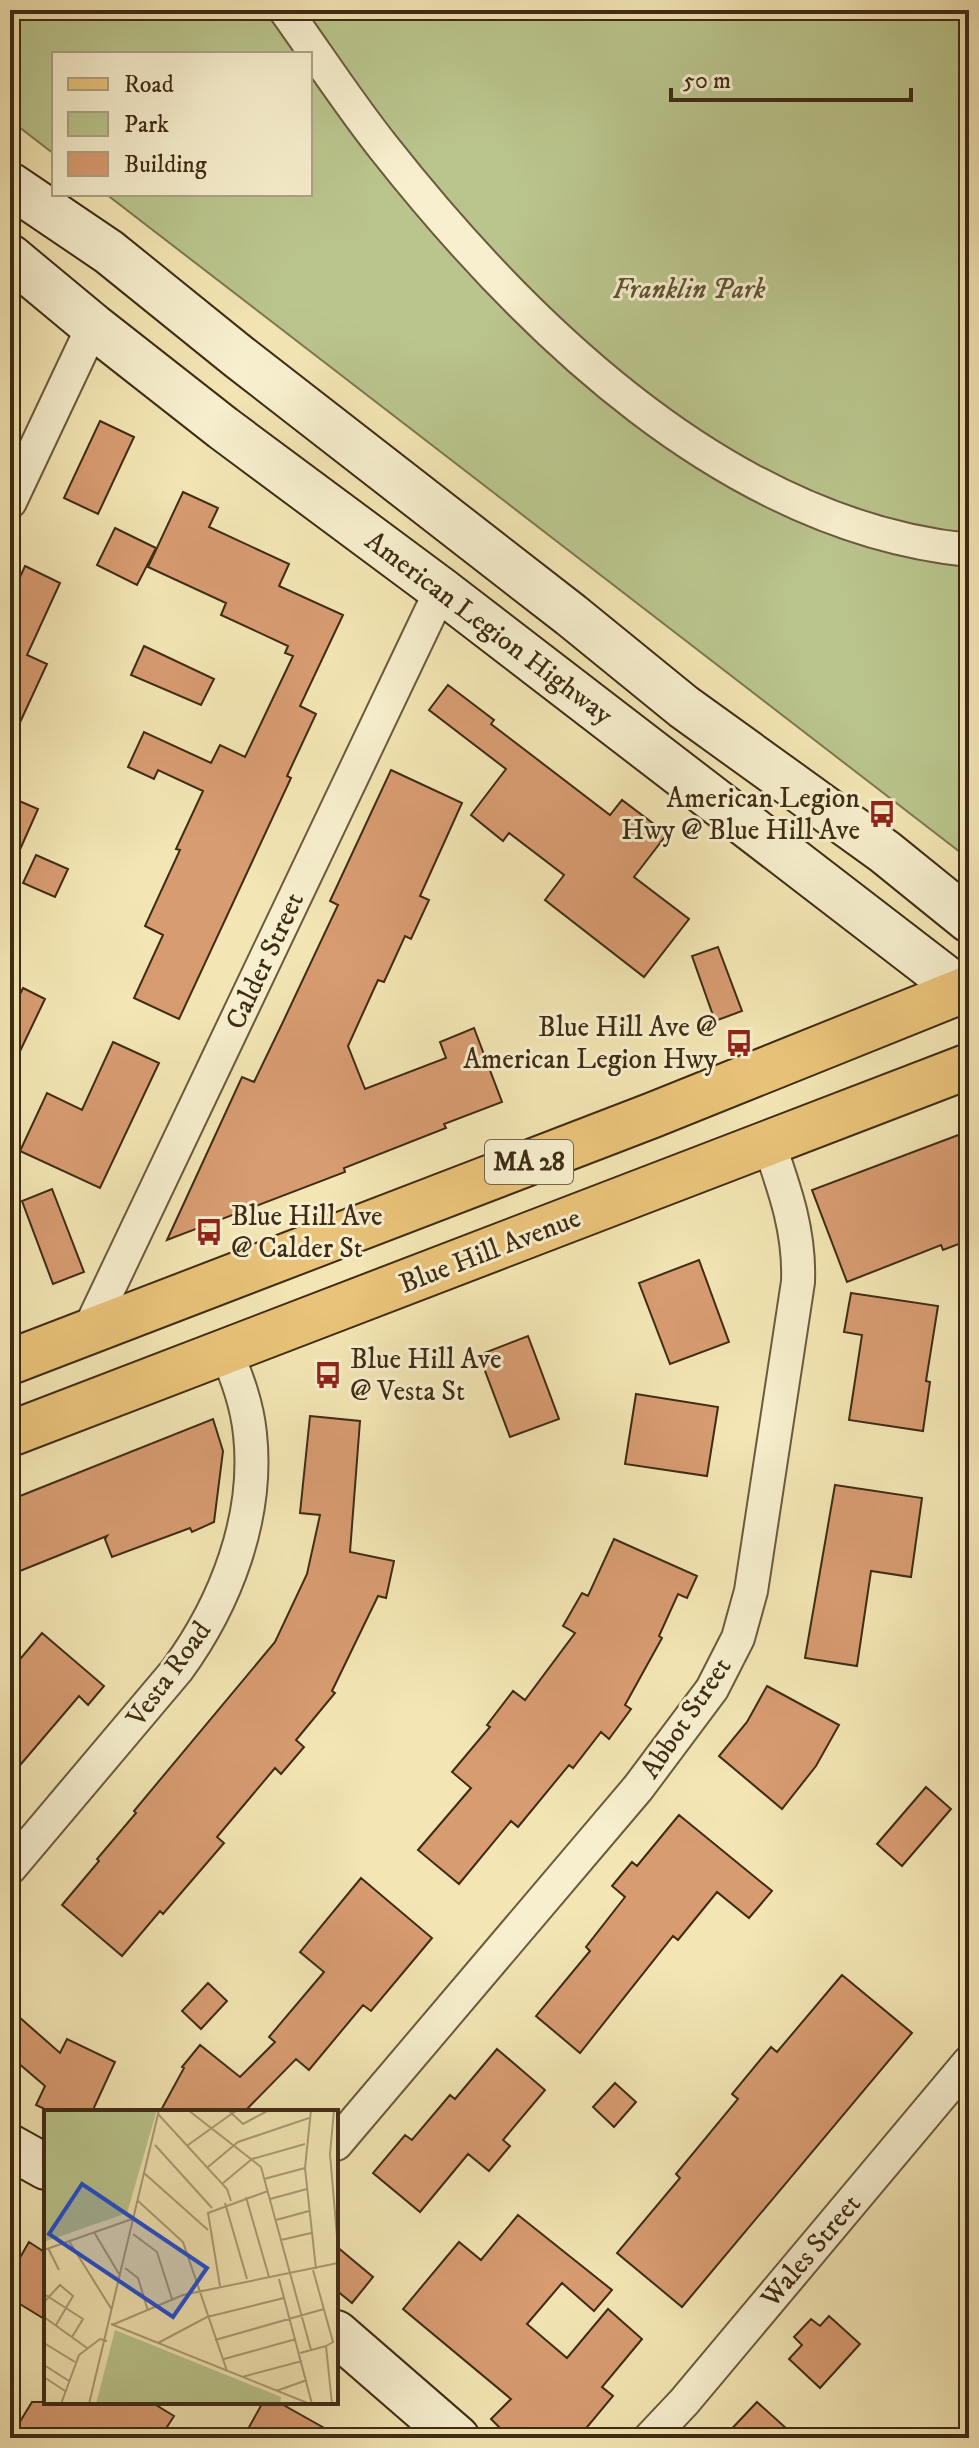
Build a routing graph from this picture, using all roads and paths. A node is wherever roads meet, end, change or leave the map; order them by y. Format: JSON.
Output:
{"nodes":[{"id":1,"x":285,"y":10,"type":"edge"},
{"id":2,"x":10,"y":185,"type":"edge"},
{"id":3,"x":10,"y":257,"type":"edge"},
{"id":4,"x":152,"y":287,"type":"junction"},
{"id":5,"x":93,"y":326,"type":"junction"},
{"id":6,"x":10,"y":502,"type":"edge"},
{"id":7,"x":969,"y":550,"type":"edge"},
{"id":8,"x":441,"y":590,"type":"junction"},
{"id":9,"x":969,"y":920,"type":"edge"},
{"id":10,"x":967,"y":992,"type":"edge"},
{"id":11,"x":969,"y":1066,"type":"edge"},
{"id":12,"x":769,"y":1144,"type":"junction"},
{"id":13,"x":88,"y":1332,"type":"junction"},
{"id":14,"x":226,"y":1351,"type":"junction"},
{"id":15,"x":10,"y":1362,"type":"edge"},
{"id":16,"x":10,"y":1434,"type":"edge"},
{"id":17,"x":10,"y":1868,"type":"edge"},
{"id":18,"x":969,"y":2062,"type":"edge"},
{"id":19,"x":338,"y":2142,"type":"edge"},
{"id":20,"x":10,"y":2147,"type":"edge"},
{"id":21,"x":44,"y":2166,"type":"edge"},
{"id":22,"x":338,"y":2335,"type":"edge"},
{"id":23,"x":457,"y":2438,"type":"edge"},
{"id":24,"x":650,"y":2438,"type":"edge"}],
"edges":[{"from":1,"to":7,"type":"street"},
{"from":2,"to":4,"type":"main road","name":"American Legion Highway"},
{"from":3,"to":5,"type":"main road","name":"American Legion Highway"},
{"from":4,"to":5,"type":"main road"},
{"from":4,"to":9,"type":"main road","name":"American Legion Highway"},
{"from":5,"to":6,"type":"street"},
{"from":5,"to":8,"type":"main road","name":"American Legion Highway"},
{"from":8,"to":10,"type":"main road","name":"American Legion Highway"},
{"from":8,"to":13,"type":"street","name":"Calder Street"},
{"from":10,"to":13,"type":"main road","number":"MA 28"},
{"from":11,"to":12,"type":"main road","name":"Blue Hill Avenue","number":"MA 28"},
{"from":12,"to":14,"type":"main road","name":"Blue Hill Avenue","number":"MA 28"},
{"from":12,"to":19,"type":"street","name":"Abbot Street"},
{"from":13,"to":15,"type":"main road","number":"MA 28"},
{"from":14,"to":16,"type":"main road","name":"Blue Hill Avenue","number":"MA 28"},
{"from":14,"to":17,"type":"street","name":"Vesta Road"},
{"from":18,"to":24,"type":"street","name":"Wales Street"},
{"from":20,"to":21,"type":"main road"},
{"from":22,"to":23,"type":"main road"}]}
